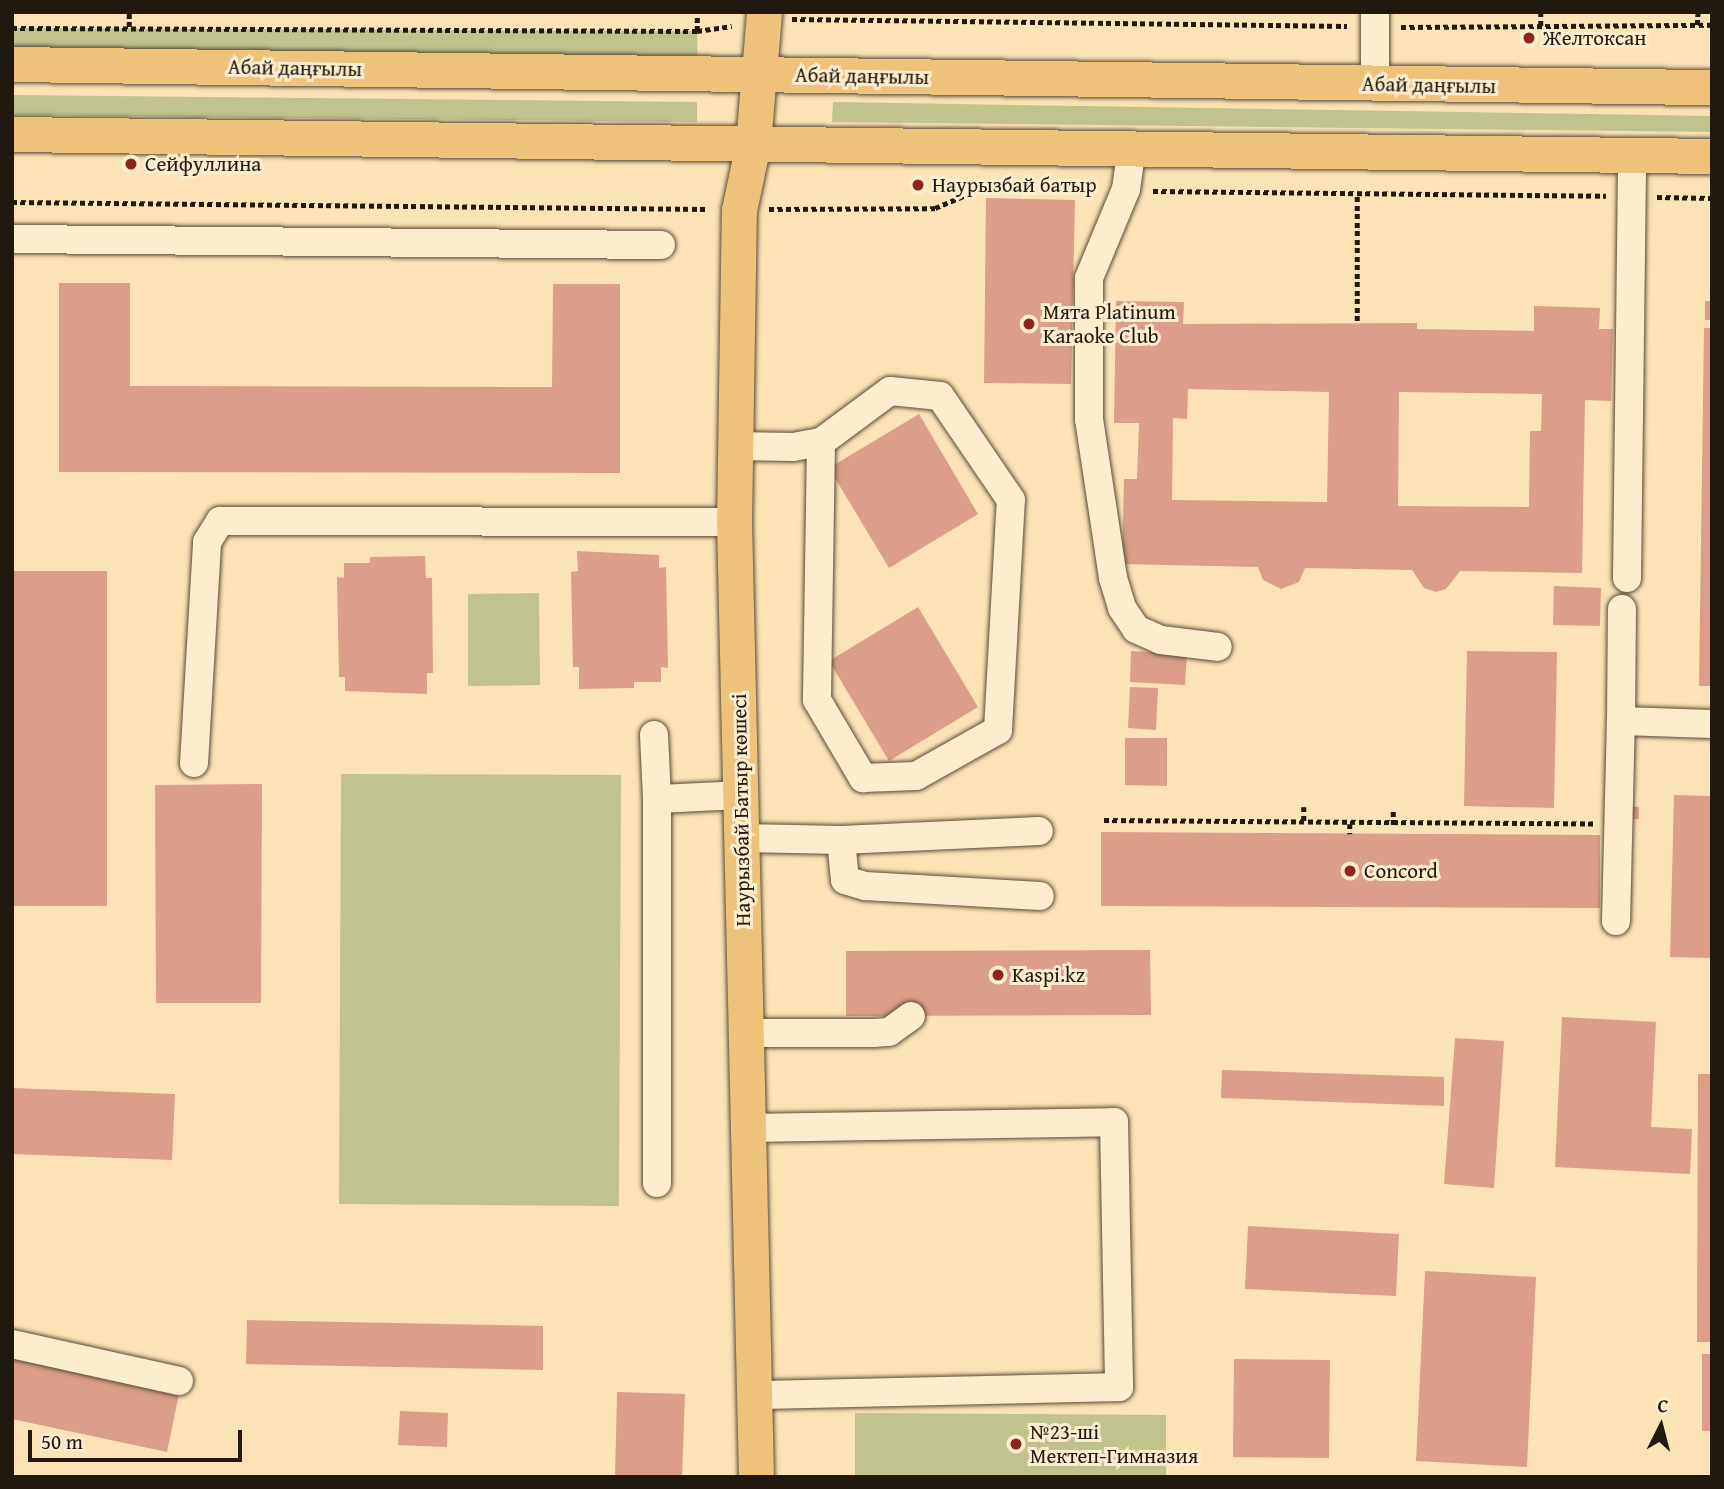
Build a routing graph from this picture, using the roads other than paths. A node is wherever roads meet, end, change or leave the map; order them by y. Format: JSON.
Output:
{"nodes":[{"id":1,"x":764,"y":12,"type":"edge"},
{"id":2,"x":1375,"y":20,"type":"edge"},
{"id":3,"x":12,"y":64,"type":"edge"},
{"id":4,"x":759,"y":74,"type":"junction"},
{"id":5,"x":1375,"y":84,"type":"junction"},
{"id":6,"x":1712,"y":87,"type":"edge"},
{"id":7,"x":12,"y":134,"type":"edge"},
{"id":8,"x":753,"y":144,"type":"junction"},
{"id":9,"x":1132,"y":147,"type":"junction"},
{"id":10,"x":1632,"y":154,"type":"junction"},
{"id":11,"x":1712,"y":156,"type":"edge"},
{"id":12,"x":12,"y":239,"type":"edge"},
{"id":13,"x":661,"y":246,"type":"dead end"},
{"id":14,"x":821,"y":442,"type":"junction"},
{"id":15,"x":735,"y":446,"type":"junction"},
{"id":16,"x":734,"y":522,"type":"junction"},
{"id":17,"x":1627,"y":578,"type":"dead end"},
{"id":18,"x":1622,"y":608,"type":"dead end"},
{"id":19,"x":1218,"y":647,"type":"dead end"},
{"id":20,"x":1621,"y":721,"type":"junction"},
{"id":21,"x":1712,"y":724,"type":"edge"},
{"id":22,"x":654,"y":736,"type":"dead end"},
{"id":23,"x":194,"y":763,"type":"dead end"},
{"id":24,"x":741,"y":795,"type":"junction"},
{"id":25,"x":657,"y":799,"type":"junction"},
{"id":26,"x":1039,"y":831,"type":"dead end"},
{"id":27,"x":742,"y":838,"type":"junction"},
{"id":28,"x":841,"y":840,"type":"junction"},
{"id":29,"x":1040,"y":896,"type":"dead end"},
{"id":30,"x":1616,"y":921,"type":"dead end"},
{"id":31,"x":911,"y":1016,"type":"dead end"},
{"id":32,"x":745,"y":1033,"type":"junction"},
{"id":33,"x":746,"y":1128,"type":"junction"},
{"id":34,"x":657,"y":1183,"type":"dead end"},
{"id":35,"x":12,"y":1345,"type":"edge"},
{"id":36,"x":179,"y":1381,"type":"dead end"},
{"id":37,"x":753,"y":1395,"type":"junction"},
{"id":38,"x":756,"y":1477,"type":"edge"}],
"edges":[{"from":1,"to":4,"type":"main road"},
{"from":2,"to":5,"type":"street"},
{"from":3,"to":4,"type":"main road","name":"Абай даңғылы"},
{"from":4,"to":5,"type":"main road","name":"Абай даңғылы"},
{"from":4,"to":8,"type":"main road"},
{"from":5,"to":6,"type":"main road","name":"Абай даңғылы"},
{"from":7,"to":8,"type":"main road"},
{"from":8,"to":9,"type":"main road"},
{"from":8,"to":15,"type":"main road","name":"Наурызбай Батыр көшесі"},
{"from":9,"to":10,"type":"main road"},
{"from":9,"to":19,"type":"street"},
{"from":10,"to":11,"type":"main road"},
{"from":10,"to":17,"type":"street"},
{"from":12,"to":13,"type":"street"},
{"from":14,"to":14,"type":"street"},
{"from":14,"to":15,"type":"street"},
{"from":15,"to":16,"type":"main road","name":"Наурызбай Батыр көшесі"},
{"from":16,"to":23,"type":"street"},
{"from":16,"to":24,"type":"main road","name":"Наурызбай Батыр көшесі"},
{"from":18,"to":20,"type":"street"},
{"from":20,"to":21,"type":"street"},
{"from":20,"to":30,"type":"street"},
{"from":22,"to":25,"type":"street"},
{"from":24,"to":25,"type":"street"},
{"from":24,"to":27,"type":"main road","name":"Наурызбай Батыр көшесі"},
{"from":25,"to":34,"type":"street"},
{"from":26,"to":28,"type":"street"},
{"from":27,"to":28,"type":"street"},
{"from":27,"to":32,"type":"main road","name":"Наурызбай Батыр көшесі"},
{"from":28,"to":29,"type":"street"},
{"from":31,"to":32,"type":"street"},
{"from":32,"to":33,"type":"main road","name":"Наурызбай Батыр көшесі"},
{"from":33,"to":37,"type":"main road","name":"Наурызбай Батыр көшесі"},
{"from":33,"to":37,"type":"street"},
{"from":35,"to":36,"type":"street"},
{"from":37,"to":38,"type":"main road","name":"Наурызбай Батыр көшесі"}]}
